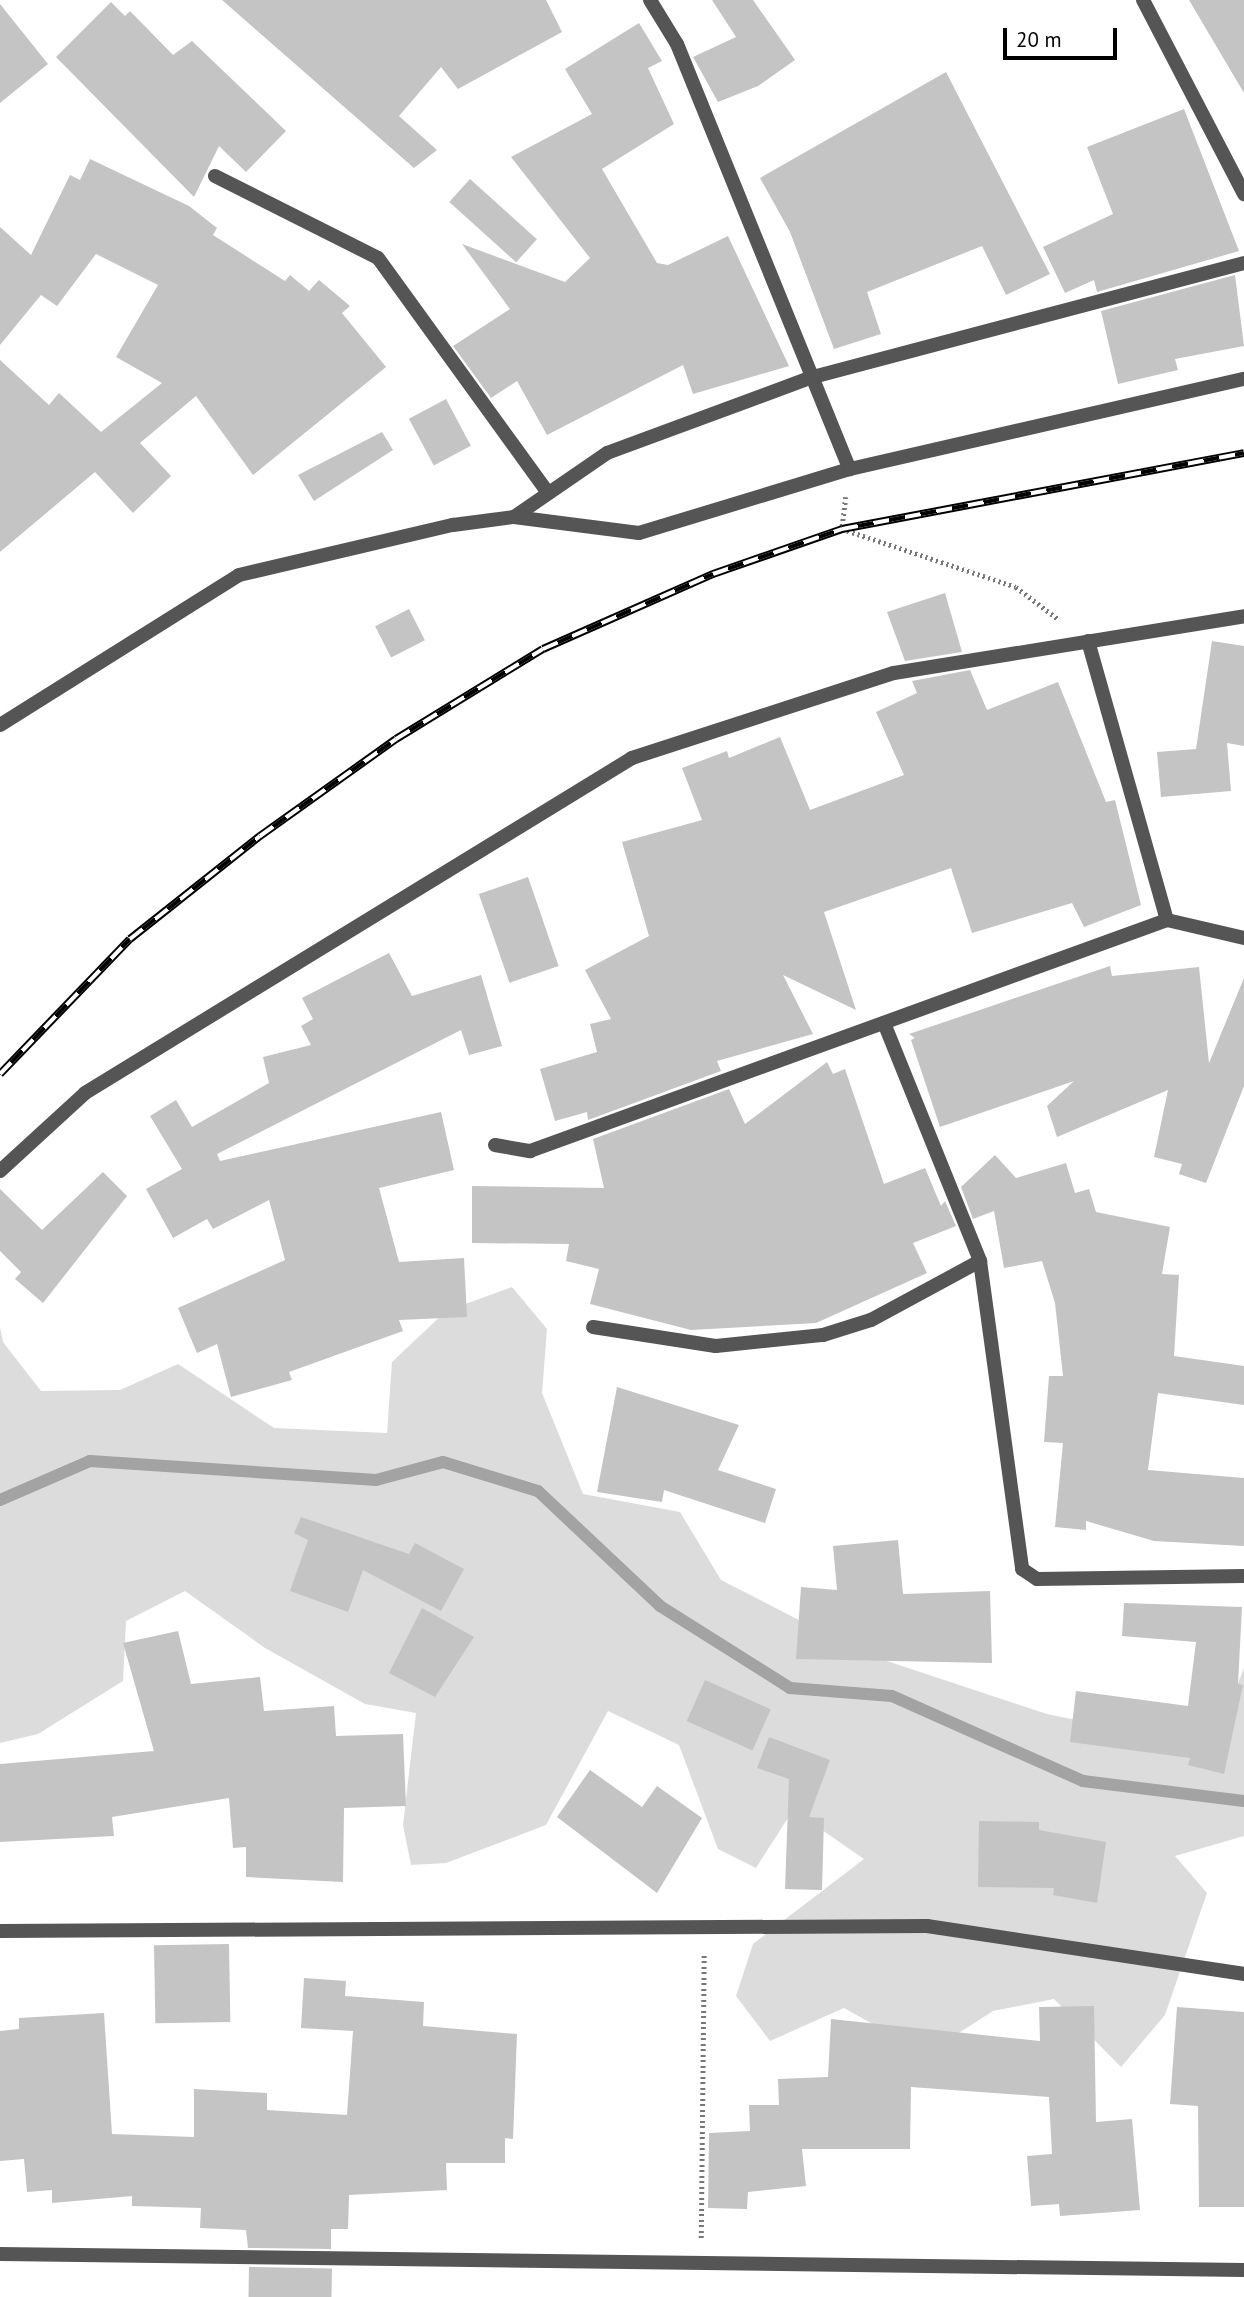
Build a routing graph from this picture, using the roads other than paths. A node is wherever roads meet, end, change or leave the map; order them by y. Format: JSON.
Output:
{"nodes":[{"id":1,"x":650,"y":0,"type":"edge"},
{"id":2,"x":1143,"y":0,"type":"edge"},
{"id":3,"x":215,"y":176,"type":"dead end"},
{"id":4,"x":1244,"y":194,"type":"edge"},
{"id":5,"x":1244,"y":262,"type":"edge"},
{"id":6,"x":813,"y":377,"type":"junction"},
{"id":7,"x":1244,"y":379,"type":"edge"},
{"id":8,"x":850,"y":468,"type":"junction"},
{"id":9,"x":548,"y":493,"type":"junction"},
{"id":10,"x":514,"y":517,"type":"junction"},
{"id":11,"x":1244,"y":616,"type":"edge"},
{"id":12,"x":1088,"y":641,"type":"junction"},
{"id":13,"x":0,"y":725,"type":"edge"},
{"id":14,"x":1167,"y":920,"type":"junction"},
{"id":15,"x":1244,"y":939,"type":"edge"},
{"id":16,"x":884,"y":1023,"type":"junction"},
{"id":17,"x":495,"y":1145,"type":"dead end"},
{"id":18,"x":0,"y":1171,"type":"edge"},
{"id":19,"x":980,"y":1261,"type":"junction"},
{"id":20,"x":593,"y":1327,"type":"dead end"},
{"id":21,"x":1244,"y":1576,"type":"edge"},
{"id":22,"x":0,"y":1931,"type":"edge"},
{"id":23,"x":1244,"y":1974,"type":"edge"},
{"id":24,"x":0,"y":2254,"type":"edge"},
{"id":25,"x":1244,"y":2270,"type":"edge"}],
"edges":[{"from":1,"to":6,"type":"street"},
{"from":2,"to":4,"type":"street"},
{"from":3,"to":9,"type":"street"},
{"from":5,"to":6,"type":"street"},
{"from":6,"to":8,"type":"street"},
{"from":6,"to":9,"type":"street"},
{"from":7,"to":8,"type":"street"},
{"from":8,"to":10,"type":"street"},
{"from":9,"to":10,"type":"street"},
{"from":10,"to":13,"type":"street"},
{"from":11,"to":12,"type":"street"},
{"from":12,"to":14,"type":"street"},
{"from":12,"to":18,"type":"street"},
{"from":14,"to":15,"type":"street"},
{"from":14,"to":16,"type":"street"},
{"from":16,"to":17,"type":"street"},
{"from":16,"to":19,"type":"street"},
{"from":19,"to":20,"type":"street"},
{"from":19,"to":21,"type":"street"},
{"from":22,"to":23,"type":"street"},
{"from":24,"to":25,"type":"street"}]}
